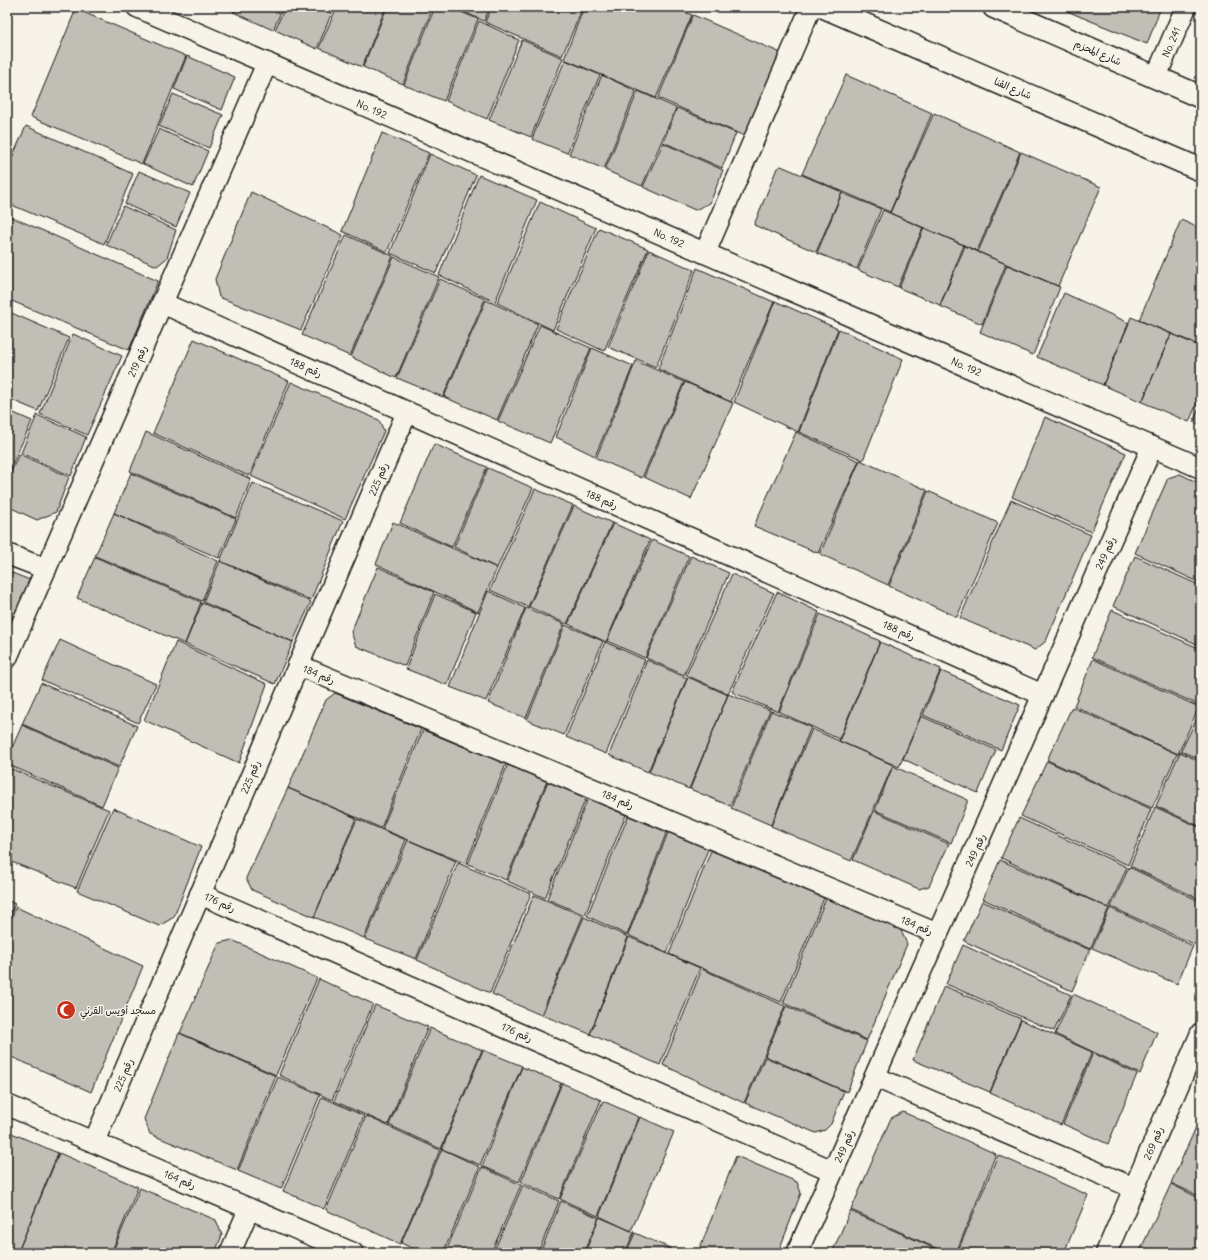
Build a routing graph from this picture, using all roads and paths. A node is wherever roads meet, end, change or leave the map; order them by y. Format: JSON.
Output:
{"nodes":[{"id":1,"x":137,"y":7,"type":"edge"},
{"id":2,"x":811,"y":7,"type":"edge"},
{"id":3,"x":824,"y":7,"type":"edge"},
{"id":4,"x":994,"y":7,"type":"edge"},
{"id":5,"x":1186,"y":7,"type":"edge"},
{"id":6,"x":267,"y":63,"type":"junction"},
{"id":7,"x":1156,"y":77,"type":"junction"},
{"id":8,"x":1201,"y":97,"type":"edge"},
{"id":9,"x":1201,"y":170,"type":"edge"},
{"id":10,"x":705,"y":253,"type":"junction"},
{"id":11,"x":162,"y":303,"type":"junction"},
{"id":12,"x":407,"y":412,"type":"junction"},
{"id":13,"x":1152,"y":447,"type":"junction"},
{"id":14,"x":1201,"y":468,"type":"edge"},
{"id":15,"x":7,"y":554,"type":"edge"},
{"id":16,"x":46,"y":569,"type":"junction"},
{"id":17,"x":7,"y":658,"type":"edge"},
{"id":18,"x":298,"y":665,"type":"junction"},
{"id":19,"x":1043,"y":695,"type":"junction"},
{"id":20,"x":200,"y":894,"type":"junction"},
{"id":21,"x":938,"y":934,"type":"junction"},
{"id":22,"x":1201,"y":1033,"type":"edge"},
{"id":23,"x":874,"y":1077,"type":"junction"},
{"id":24,"x":7,"y":1105,"type":"edge"},
{"id":25,"x":94,"y":1142,"type":"junction"},
{"id":26,"x":834,"y":1171,"type":"junction"},
{"id":27,"x":1134,"y":1188,"type":"junction"},
{"id":28,"x":249,"y":1209,"type":"junction"},
{"id":29,"x":230,"y":1253,"type":"edge"},
{"id":30,"x":353,"y":1253,"type":"edge"},
{"id":31,"x":797,"y":1253,"type":"edge"},
{"id":32,"x":1106,"y":1253,"type":"edge"}],
"edges":[{"from":1,"to":6,"type":"street","name":"No. 192"},
{"from":2,"to":10,"type":"street"},
{"from":3,"to":9,"type":"street","name":"شارع القنا"},
{"from":4,"to":7,"type":"street","name":"شارع المحزم"},
{"from":5,"to":7,"type":"street","name":"No. 241"},
{"from":6,"to":10,"type":"street","name":"No. 192"},
{"from":6,"to":11,"type":"street","name":"رقم 219"},
{"from":7,"to":8,"type":"street","name":"شارع المحزم"},
{"from":10,"to":13,"type":"street","name":"No. 192"},
{"from":11,"to":12,"type":"street","name":"رقم 188"},
{"from":11,"to":16,"type":"street","name":"رقم 219"},
{"from":12,"to":18,"type":"street","name":"رقم 225"},
{"from":12,"to":19,"type":"street","name":"رقم 188"},
{"from":13,"to":14,"type":"street","name":"No. 192"},
{"from":13,"to":19,"type":"street","name":"رقم 249"},
{"from":15,"to":16,"type":"street"},
{"from":16,"to":17,"type":"street","name":"رقم 219"},
{"from":18,"to":20,"type":"street","name":"رقم 225"},
{"from":18,"to":21,"type":"street","name":"رقم 184"},
{"from":19,"to":21,"type":"street","name":"رقم 249"},
{"from":20,"to":25,"type":"street","name":"رقم 225"},
{"from":20,"to":26,"type":"street","name":"رقم 176"},
{"from":21,"to":23,"type":"street","name":"رقم 249"},
{"from":22,"to":27,"type":"street","name":"رقم 269"},
{"from":23,"to":26,"type":"street","name":"رقم 249"},
{"from":23,"to":27,"type":"street"},
{"from":24,"to":25,"type":"street","name":"رقم 164"},
{"from":25,"to":28,"type":"street","name":"رقم 164"},
{"from":26,"to":31,"type":"street","name":"رقم 249"},
{"from":27,"to":32,"type":"street","name":"رقم 269"},
{"from":28,"to":29,"type":"street"},
{"from":28,"to":30,"type":"street","name":"رقم 164"}]}
